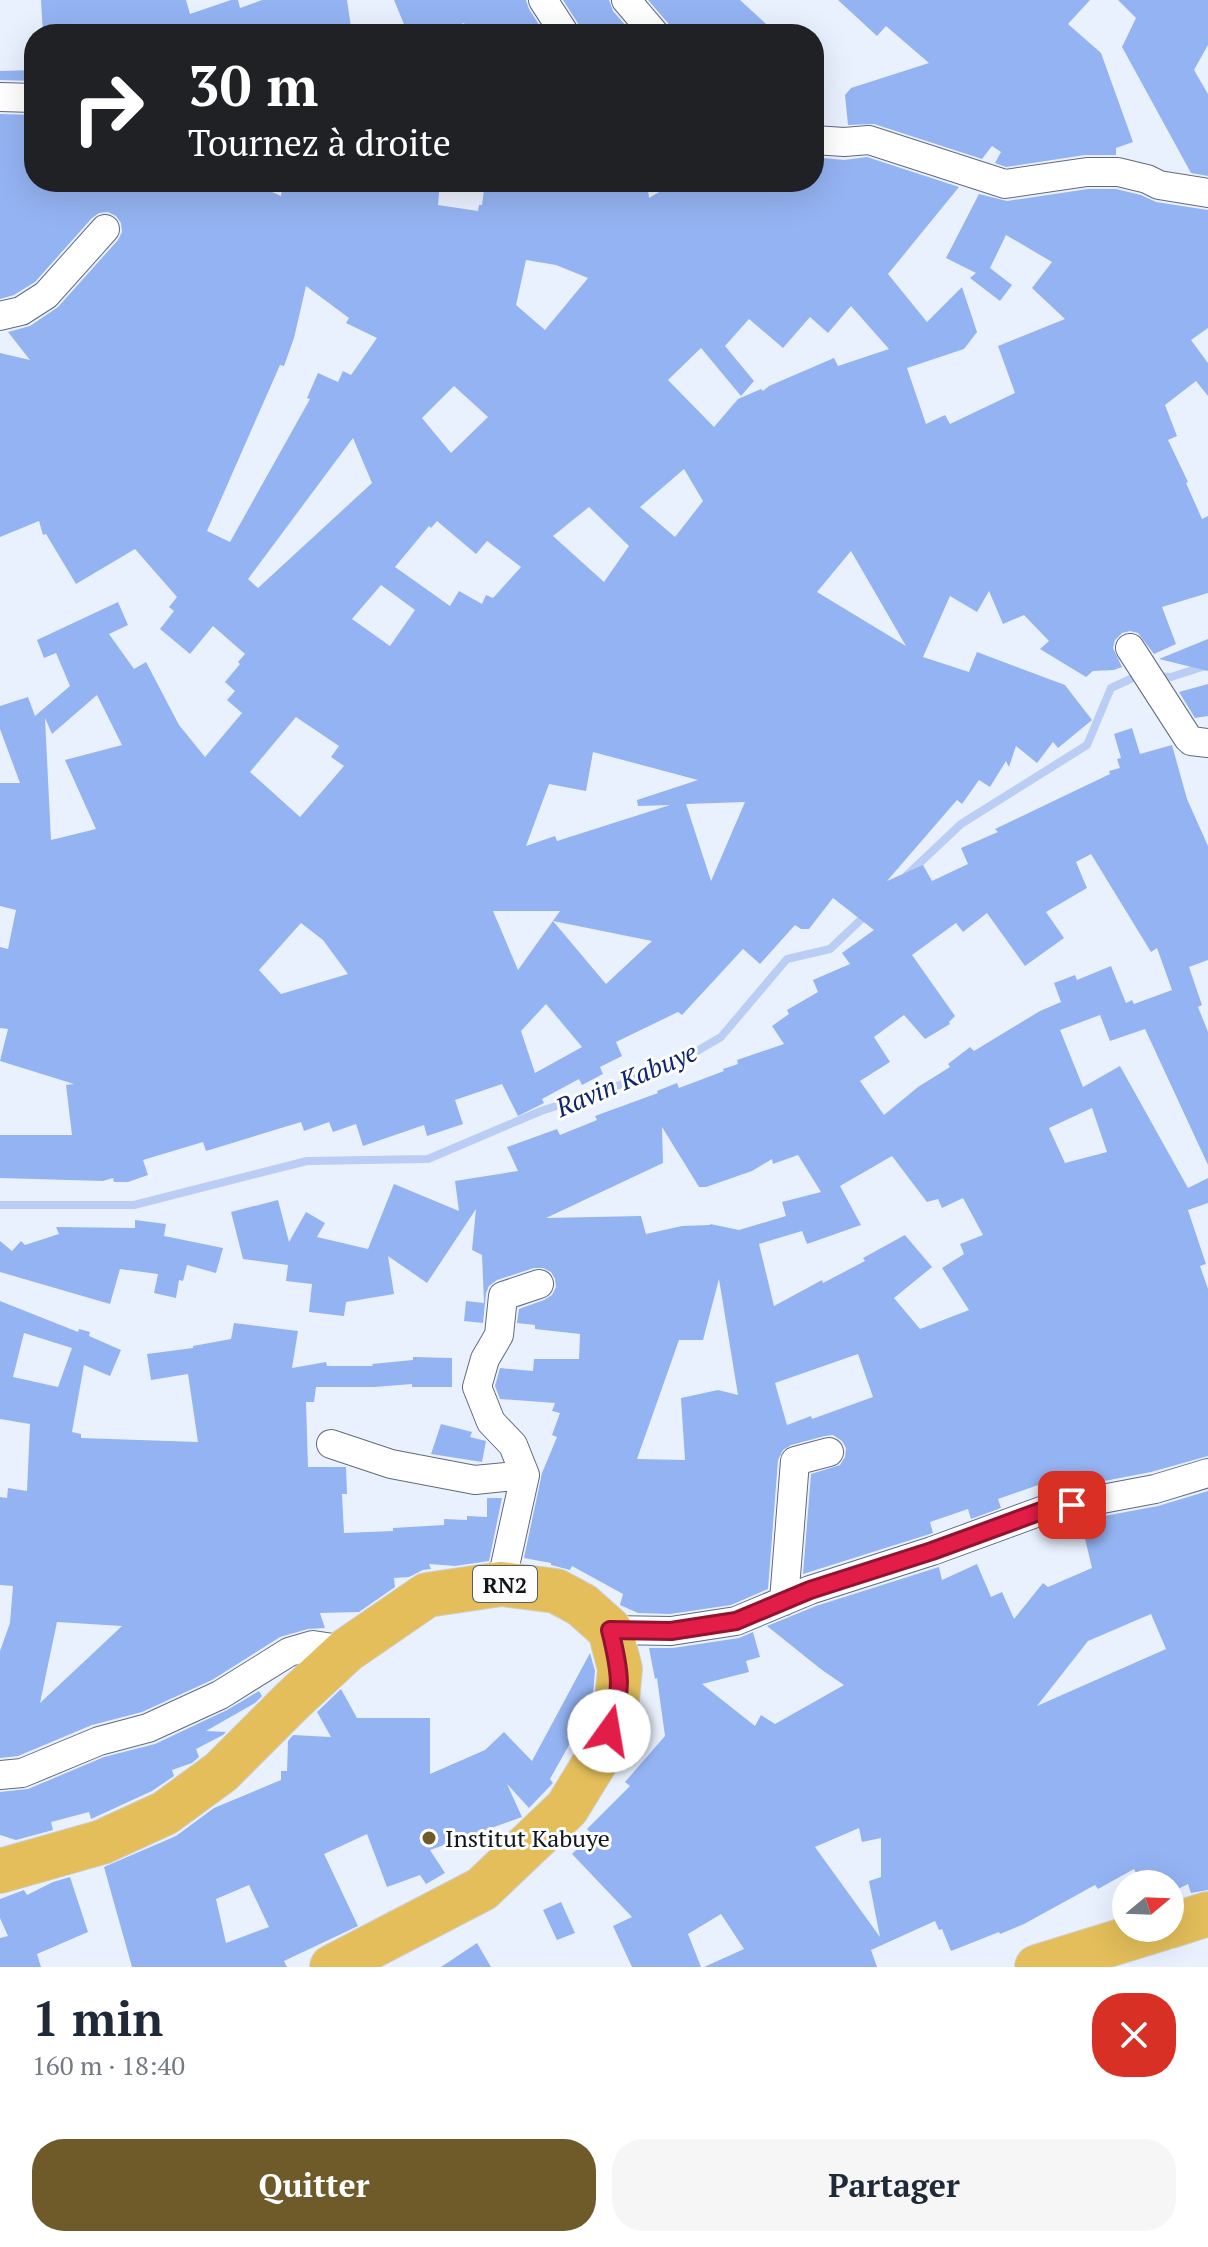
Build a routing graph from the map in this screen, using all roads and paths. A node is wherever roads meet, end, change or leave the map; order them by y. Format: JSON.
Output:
{"nodes":[{"id":1,"x":543,"y":0,"type":"edge"},
{"id":2,"x":626,"y":0,"type":"edge"},
{"id":3,"x":559,"y":24,"type":"edge"},
{"id":4,"x":646,"y":24,"type":"edge"},
{"id":5,"x":0,"y":97,"type":"edge"},
{"id":6,"x":24,"y":98,"type":"edge"},
{"id":7,"x":824,"y":141,"type":"edge"},
{"id":8,"x":1208,"y":193,"type":"edge"},
{"id":9,"x":105,"y":229,"type":"dead end"},
{"id":10,"x":0,"y":316,"type":"edge"},
{"id":11,"x":1130,"y":648,"type":"dead end"},
{"id":12,"x":1208,"y":743,"type":"edge"},
{"id":13,"x":539,"y":1284,"type":"dead end"},
{"id":14,"x":331,"y":1444,"type":"dead end"},
{"id":15,"x":829,"y":1452,"type":"dead end"},
{"id":16,"x":1208,"y":1473,"type":"edge"},
{"id":17,"x":525,"y":1475,"type":"junction"},
{"id":18,"x":501,"y":1584,"type":"junction"},
{"id":19,"x":784,"y":1601,"type":"junction"},
{"id":20,"x":610,"y":1630,"type":"junction"},
{"id":21,"x":347,"y":1650,"type":"junction"},
{"id":22,"x":0,"y":1775,"type":"edge"},
{"id":23,"x":0,"y":1871,"type":"edge"},
{"id":24,"x":1208,"y":1914,"type":"edge"},
{"id":25,"x":1184,"y":1922,"type":"edge"},
{"id":26,"x":1118,"y":1942,"type":"edge"},
{"id":27,"x":332,"y":1967,"type":"edge"},
{"id":28,"x":1037,"y":1967,"type":"edge"}],
"edges":[{"from":1,"to":3,"type":"street"},
{"from":2,"to":4,"type":"street"},
{"from":5,"to":6,"type":"street"},
{"from":7,"to":8,"type":"street"},
{"from":9,"to":10,"type":"street"},
{"from":11,"to":12,"type":"street"},
{"from":13,"to":17,"type":"street"},
{"from":14,"to":17,"type":"street"},
{"from":15,"to":19,"type":"street"},
{"from":16,"to":19,"type":"street"},
{"from":17,"to":18,"type":"street"},
{"from":18,"to":20,"type":"highway","number":"RN2"},
{"from":18,"to":21,"type":"highway","number":"RN2"},
{"from":19,"to":20,"type":"street"},
{"from":20,"to":27,"type":"highway"},
{"from":21,"to":22,"type":"street"},
{"from":21,"to":23,"type":"highway","number":"RN2"},
{"from":24,"to":25,"type":"highway"},
{"from":26,"to":28,"type":"highway"}]}
